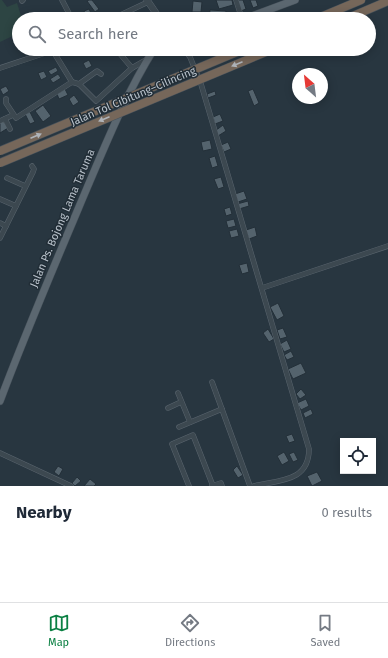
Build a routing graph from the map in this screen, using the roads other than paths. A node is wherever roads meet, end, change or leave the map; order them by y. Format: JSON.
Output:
{"nodes":[{"id":1,"x":62,"y":0,"type":"edge"},
{"id":2,"x":236,"y":0,"type":"edge"},
{"id":3,"x":295,"y":0,"type":"edge"},
{"id":4,"x":361,"y":0,"type":"edge"},
{"id":5,"x":148,"y":1,"type":"edge"},
{"id":6,"x":388,"y":1,"type":"edge"},
{"id":7,"x":68,"y":12,"type":"edge"},
{"id":8,"x":126,"y":12,"type":"edge"},
{"id":9,"x":155,"y":12,"type":"edge"},
{"id":10,"x":240,"y":12,"type":"edge"},
{"id":11,"x":262,"y":12,"type":"edge"},
{"id":12,"x":333,"y":12,"type":"edge"},
{"id":13,"x":362,"y":12,"type":"edge"},
{"id":14,"x":37,"y":56,"type":"edge"},
{"id":15,"x":58,"y":56,"type":"edge"},
{"id":16,"x":122,"y":56,"type":"edge"},
{"id":17,"x":150,"y":56,"type":"edge"},
{"id":18,"x":188,"y":56,"type":"edge"},
{"id":19,"x":227,"y":56,"type":"edge"},
{"id":20,"x":257,"y":56,"type":"edge"},
{"id":21,"x":148,"y":59,"type":"junction"},
{"id":22,"x":0,"y":68,"type":"edge"},
{"id":23,"x":132,"y":68,"type":"junction"},
{"id":24,"x":101,"y":74,"type":"dead end"},
{"id":25,"x":72,"y":82,"type":"junction"},
{"id":26,"x":79,"y":84,"type":"junction"},
{"id":27,"x":6,"y":99,"type":"dead end"},
{"id":28,"x":13,"y":115,"type":"junction"},
{"id":29,"x":6,"y":119,"type":"junction"},
{"id":30,"x":0,"y":121,"type":"edge"},
{"id":31,"x":10,"y":129,"type":"dead end"},
{"id":32,"x":0,"y":151,"type":"edge"},
{"id":33,"x":0,"y":163,"type":"edge"},
{"id":34,"x":32,"y":166,"type":"dead end"},
{"id":35,"x":7,"y":178,"type":"dead end"},
{"id":36,"x":25,"y":186,"type":"junction"},
{"id":37,"x":0,"y":198,"type":"edge"},
{"id":38,"x":16,"y":206,"type":"junction"},
{"id":39,"x":0,"y":223,"type":"edge"},
{"id":40,"x":6,"y":226,"type":"junction"},
{"id":41,"x":0,"y":238,"type":"edge"},
{"id":42,"x":388,"y":246,"type":"edge"},
{"id":43,"x":262,"y":288,"type":"junction"},
{"id":44,"x":212,"y":382,"type":"dead end"},
{"id":45,"x":178,"y":393,"type":"dead end"},
{"id":46,"x":0,"y":401,"type":"edge"},
{"id":47,"x":181,"y":402,"type":"junction"},
{"id":48,"x":168,"y":408,"type":"dead end"},
{"id":49,"x":222,"y":409,"type":"junction"},
{"id":50,"x":190,"y":422,"type":"junction"},
{"id":51,"x":179,"y":427,"type":"dead end"},
{"id":52,"x":0,"y":453,"type":"edge"},
{"id":53,"x":71,"y":486,"type":"edge"},
{"id":54,"x":189,"y":486,"type":"edge"},
{"id":55,"x":212,"y":486,"type":"edge"},
{"id":56,"x":222,"y":486,"type":"edge"},
{"id":57,"x":250,"y":486,"type":"edge"},
{"id":58,"x":254,"y":486,"type":"edge"}],
"edges":[{"from":1,"to":7,"type":"street"},
{"from":2,"to":10,"type":"street"},
{"from":3,"to":11,"type":"main road"},
{"from":4,"to":12,"type":"highway"},
{"from":5,"to":8,"type":"street"},
{"from":5,"to":9,"type":"street"},
{"from":6,"to":13,"type":"highway"},
{"from":14,"to":22,"type":"street"},
{"from":15,"to":25,"type":"street"},
{"from":16,"to":23,"type":"street"},
{"from":17,"to":21,"type":"main road","name":"Jalan Ps. Bojong Lama Taruma"},
{"from":18,"to":43,"type":"street"},
{"from":32,"to":19,"type":"highway","name":"Jalan Tol Cibitung–Cilincing","one_way":true,"bridge":true},
{"from":20,"to":33,"type":"highway","name":"Jalan Tol Cibitung–Cilincing","one_way":true,"bridge":true},
{"from":21,"to":23,"type":"street"},
{"from":21,"to":46,"type":"main road","name":"Jalan Ps. Bojong Lama Taruma"},
{"from":23,"to":26,"type":"street"},
{"from":24,"to":26,"type":"street"},
{"from":25,"to":26,"type":"street"},
{"from":25,"to":28,"type":"street"},
{"from":27,"to":28,"type":"street"},
{"from":28,"to":29,"type":"street"},
{"from":29,"to":30,"type":"street"},
{"from":29,"to":31,"type":"street"},
{"from":34,"to":36,"type":"street"},
{"from":35,"to":36,"type":"street"},
{"from":36,"to":38,"type":"street"},
{"from":37,"to":38,"type":"street"},
{"from":38,"to":40,"type":"street"},
{"from":39,"to":40,"type":"street"},
{"from":40,"to":41,"type":"street"},
{"from":42,"to":43,"type":"street"},
{"from":43,"to":58,"type":"street"},
{"from":44,"to":49,"type":"street"},
{"from":45,"to":47,"type":"street"},
{"from":47,"to":48,"type":"street"},
{"from":47,"to":50,"type":"street"},
{"from":49,"to":50,"type":"street"},
{"from":49,"to":57,"type":"street"},
{"from":50,"to":51,"type":"street"},
{"from":52,"to":53,"type":"street"},
{"from":54,"to":55,"type":"street"},
{"from":55,"to":56,"type":"street"}]}
